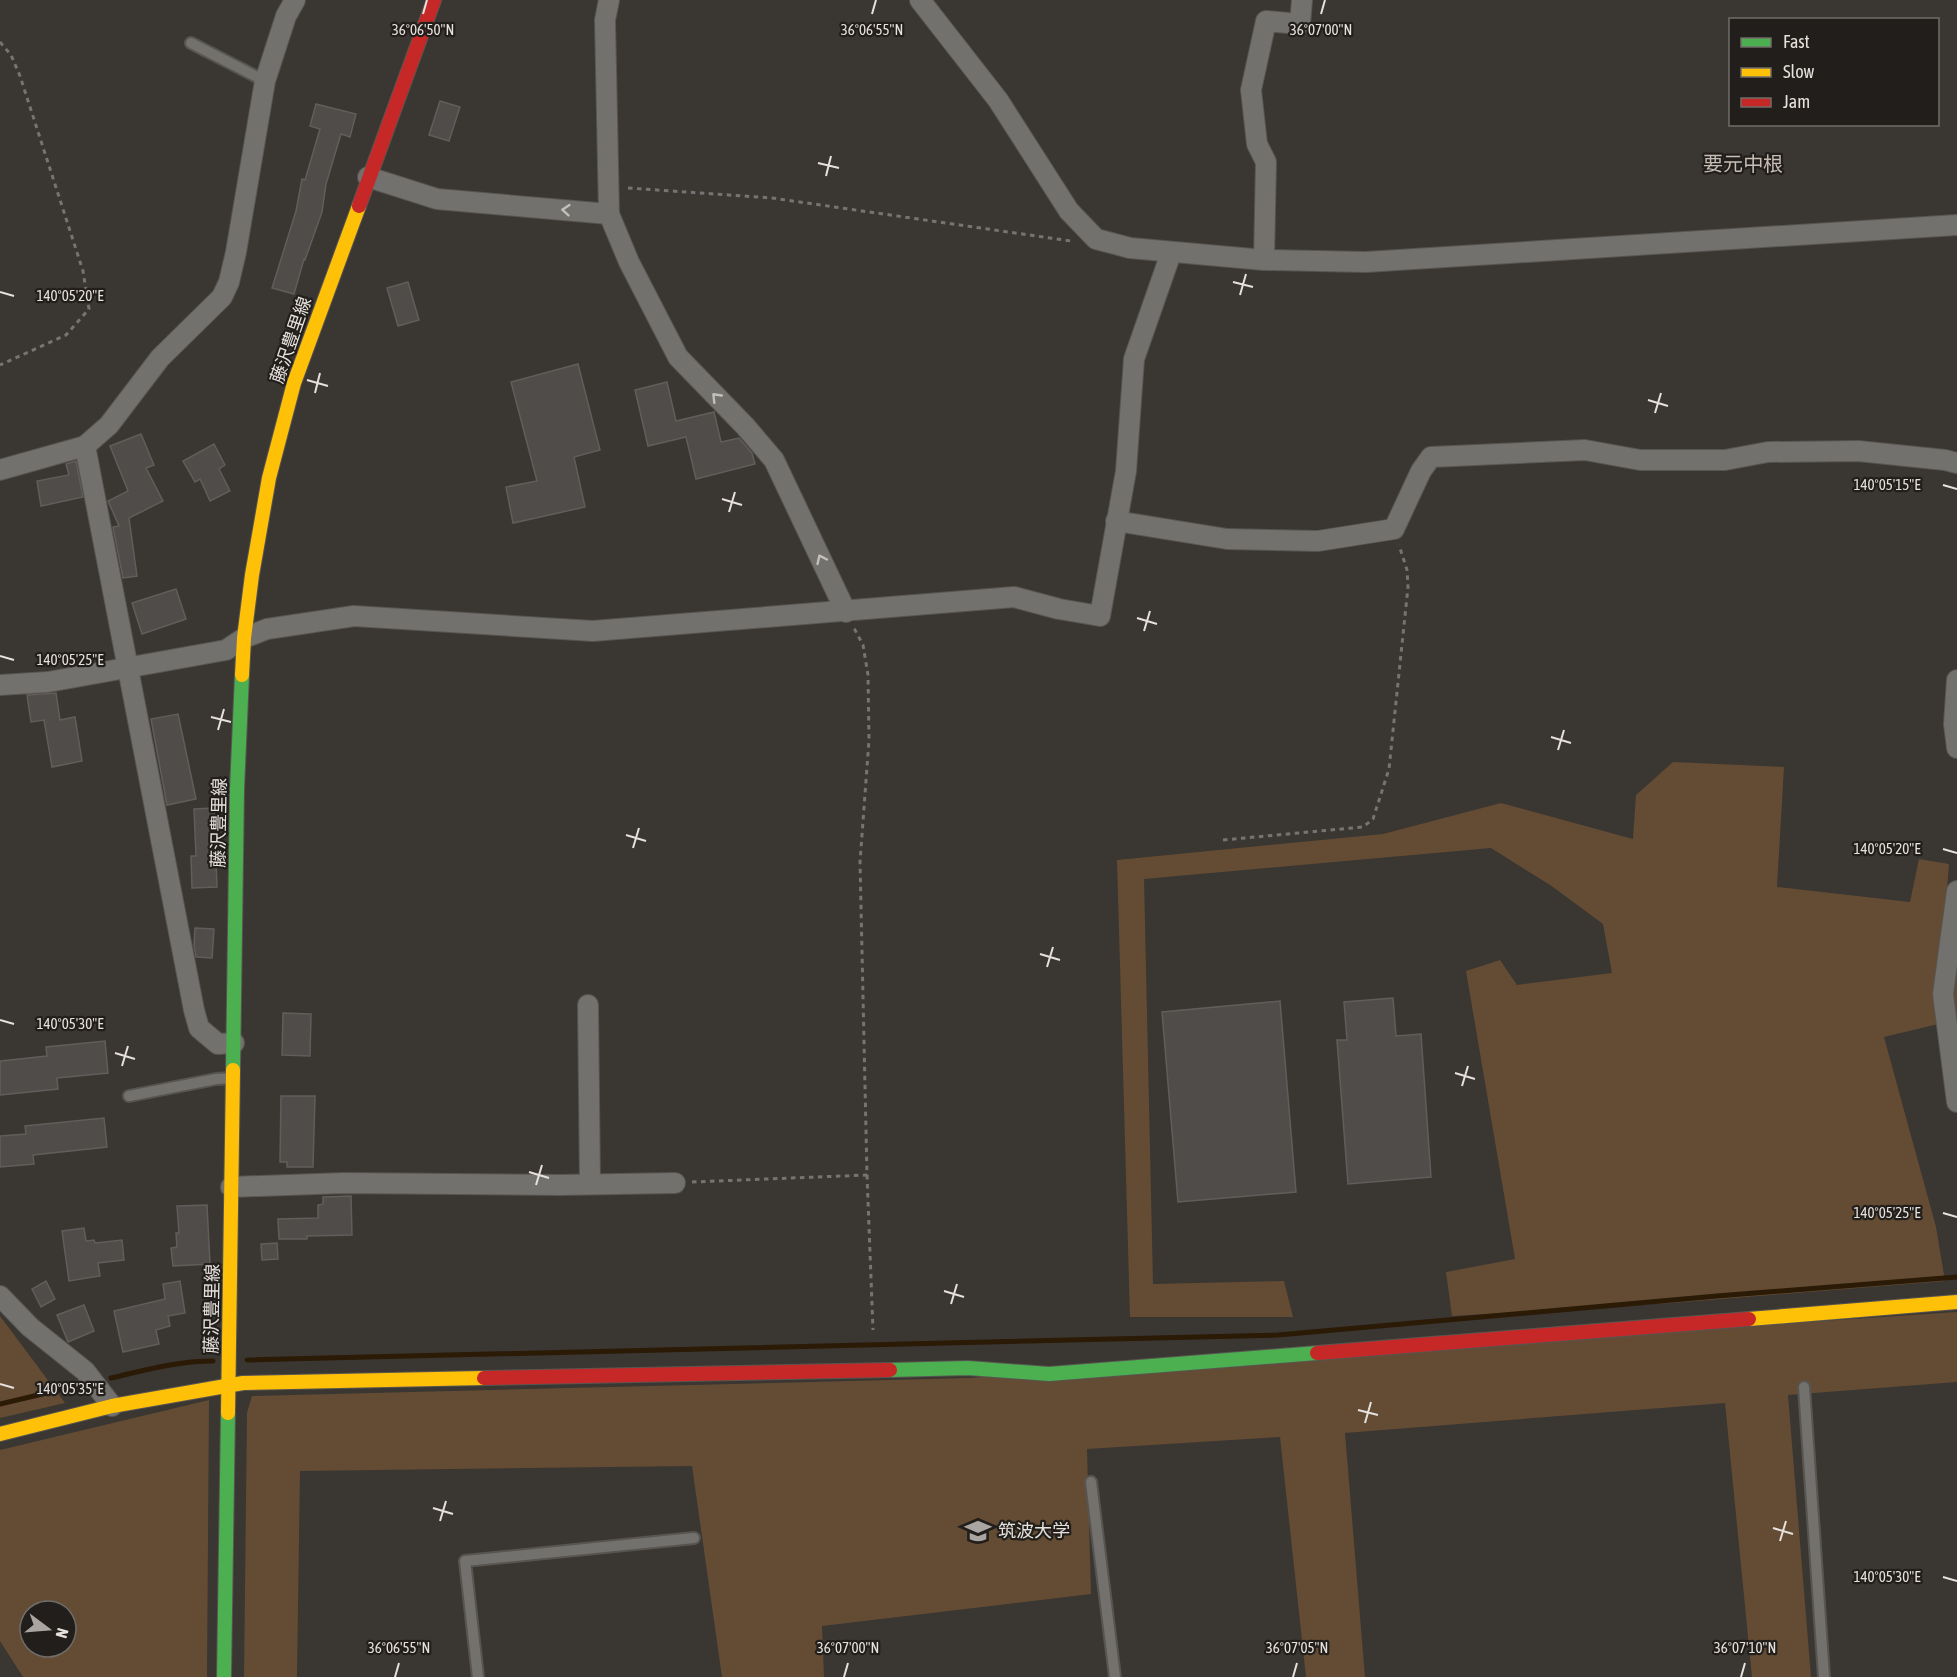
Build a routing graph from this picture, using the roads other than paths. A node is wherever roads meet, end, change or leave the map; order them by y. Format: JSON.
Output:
{"nodes":[{"id":1,"x":295,"y":0,"type":"edge"},
{"id":2,"x":434,"y":0,"type":"edge"},
{"id":3,"x":609,"y":0,"type":"edge"},
{"id":4,"x":920,"y":0,"type":"edge"},
{"id":5,"x":1302,"y":0,"type":"edge"},
{"id":6,"x":191,"y":43,"type":"dead end"},
{"id":7,"x":265,"y":81,"type":"junction"},
{"id":8,"x":368,"y":177,"type":"junction"},
{"id":9,"x":609,"y":214,"type":"junction"},
{"id":10,"x":1957,"y":225,"type":"edge"},
{"id":11,"x":1171,"y":253,"type":"junction"},
{"id":12,"x":1264,"y":260,"type":"junction"},
{"id":13,"x":85,"y":446,"type":"junction"},
{"id":14,"x":1957,"y":464,"type":"edge"},
{"id":15,"x":0,"y":470,"type":"edge"},
{"id":16,"x":1116,"y":521,"type":"junction"},
{"id":17,"x":846,"y":612,"type":"junction"},
{"id":18,"x":244,"y":638,"type":"junction"},
{"id":19,"x":127,"y":668,"type":"junction"},
{"id":20,"x":1957,"y":680,"type":"edge"},
{"id":21,"x":0,"y":686,"type":"edge"},
{"id":22,"x":1957,"y":748,"type":"edge"},
{"id":23,"x":1957,"y":891,"type":"edge"},
{"id":24,"x":588,"y":1005,"type":"dead end"},
{"id":25,"x":234,"y":1043,"type":"junction"},
{"id":26,"x":233,"y":1078,"type":"junction"},
{"id":27,"x":129,"y":1096,"type":"dead end"},
{"id":28,"x":1957,"y":1102,"type":"edge"},
{"id":29,"x":675,"y":1183,"type":"road end"},
{"id":30,"x":590,"y":1184,"type":"junction"},
{"id":31,"x":231,"y":1187,"type":"junction"},
{"id":32,"x":0,"y":1296,"type":"edge"},
{"id":33,"x":1957,"y":1302,"type":"edge"},
{"id":34,"x":229,"y":1384,"type":"junction"},
{"id":35,"x":1804,"y":1386,"type":"dead end"},
{"id":36,"x":112,"y":1406,"type":"junction"},
{"id":37,"x":0,"y":1434,"type":"edge"},
{"id":38,"x":1091,"y":1482,"type":"dead end"},
{"id":39,"x":694,"y":1538,"type":"dead end"},
{"id":40,"x":225,"y":1677,"type":"edge"},
{"id":41,"x":478,"y":1677,"type":"edge"},
{"id":42,"x":1115,"y":1677,"type":"edge"},
{"id":43,"x":1824,"y":1677,"type":"edge"}],
"edges":[{"from":1,"to":7,"type":"street"},
{"from":2,"to":8,"type":"street","name":"藤沢豊里線"},
{"from":3,"to":9,"type":"street"},
{"from":4,"to":11,"type":"street"},
{"from":5,"to":12,"type":"street"},
{"from":6,"to":7,"type":"lane"},
{"from":7,"to":13,"type":"street"},
{"from":9,"to":8,"type":"street","one_way":true},
{"from":8,"to":18,"type":"street","name":"藤沢豊里線"},
{"from":17,"to":9,"type":"street","one_way":true},
{"from":10,"to":12,"type":"street"},
{"from":11,"to":12,"type":"street"},
{"from":11,"to":16,"type":"street"},
{"from":13,"to":15,"type":"street"},
{"from":13,"to":19,"type":"street"},
{"from":14,"to":16,"type":"street"},
{"from":16,"to":17,"type":"street"},
{"from":17,"to":18,"type":"street"},
{"from":18,"to":19,"type":"street"},
{"from":18,"to":25,"type":"street","name":"藤沢豊里線"},
{"from":19,"to":21,"type":"street"},
{"from":19,"to":25,"type":"street"},
{"from":20,"to":22,"type":"street"},
{"from":23,"to":28,"type":"street"},
{"from":24,"to":30,"type":"street"},
{"from":25,"to":26,"type":"street","name":"藤沢豊里線"},
{"from":26,"to":27,"type":"lane"},
{"from":26,"to":31,"type":"street","name":"藤沢豊里線"},
{"from":29,"to":30,"type":"street"},
{"from":30,"to":31,"type":"street"},
{"from":31,"to":34,"type":"street","name":"藤沢豊里線"},
{"from":32,"to":36,"type":"street"},
{"from":33,"to":34,"type":"street"},
{"from":34,"to":36,"type":"street"},
{"from":34,"to":40,"type":"street","name":"藤沢豊里線"},
{"from":35,"to":43,"type":"lane"},
{"from":36,"to":37,"type":"street"},
{"from":38,"to":42,"type":"lane"},
{"from":39,"to":41,"type":"lane"}]}
